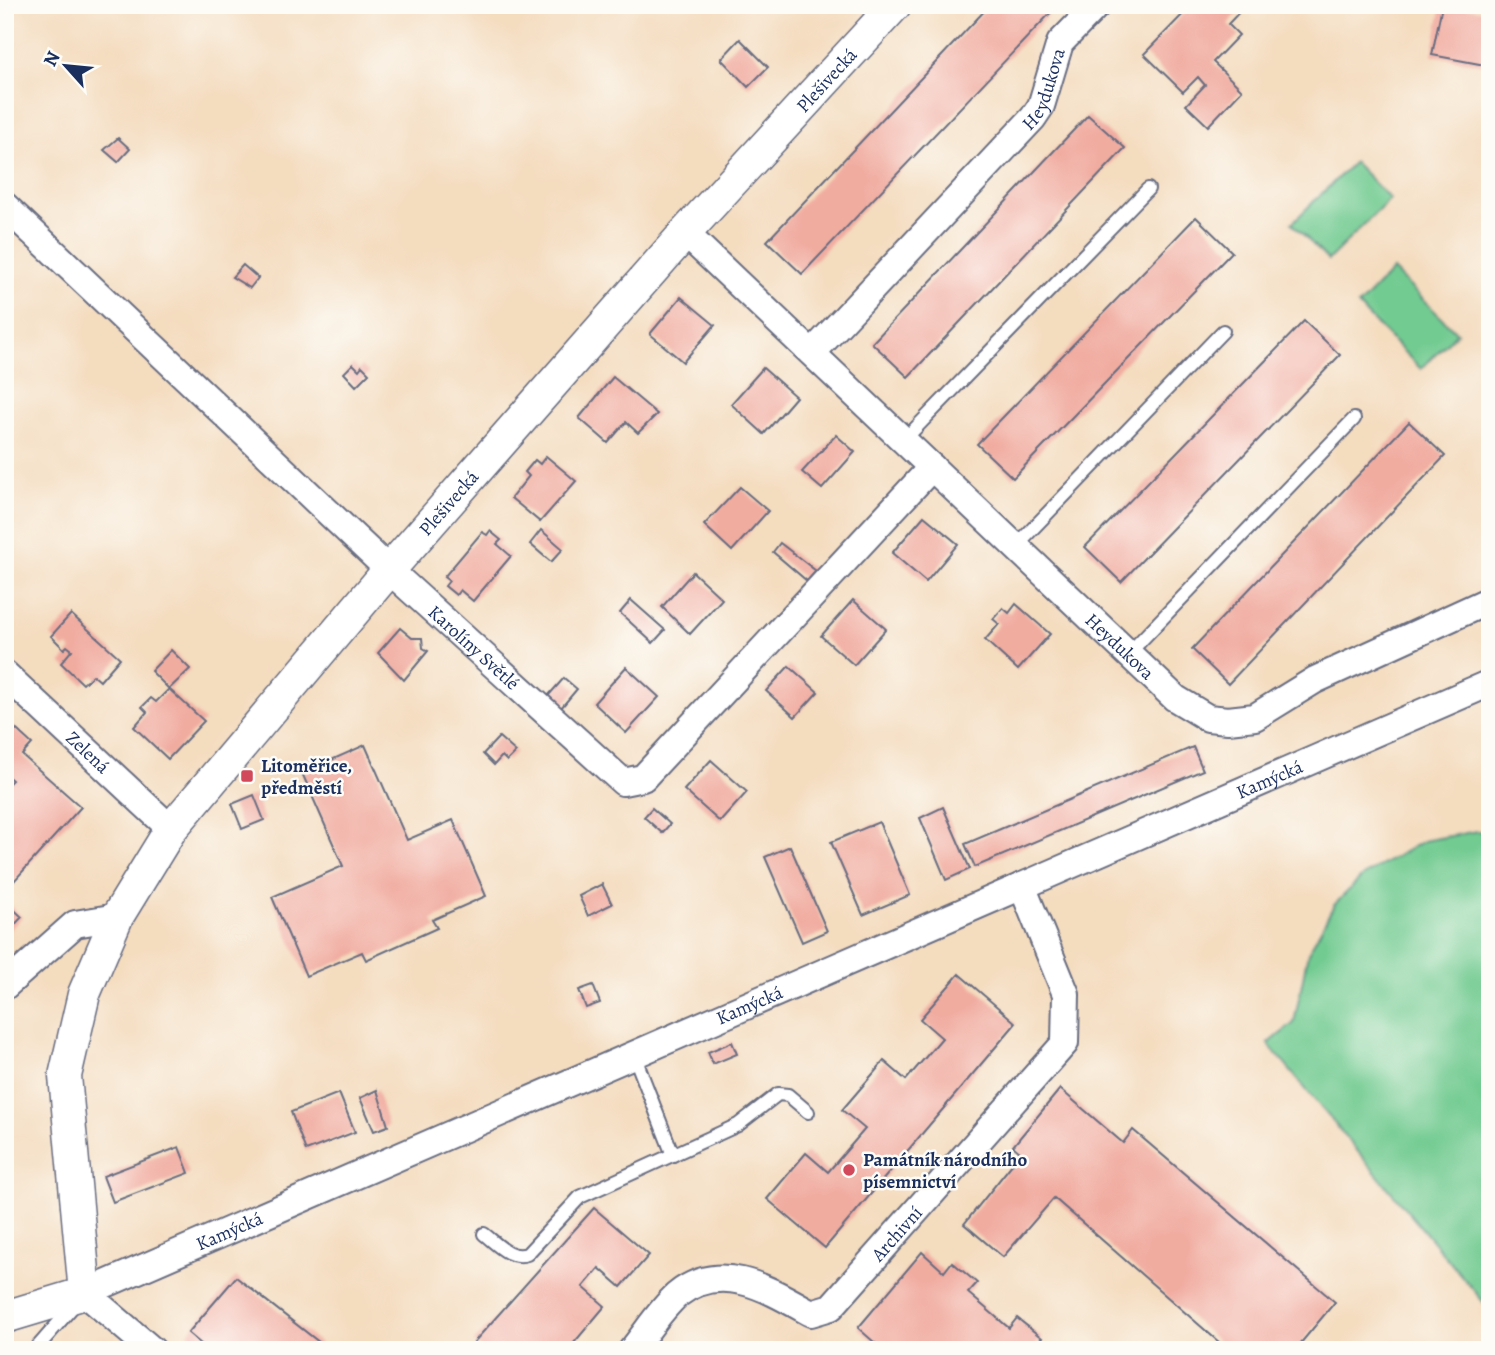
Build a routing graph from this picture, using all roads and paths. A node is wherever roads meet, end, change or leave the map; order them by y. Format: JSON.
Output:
{"nodes":[{"id":1,"x":895,"y":5,"type":"edge"},
{"id":2,"x":1097,"y":5,"type":"edge"},
{"id":3,"x":1148,"y":189,"type":"dead end"},
{"id":4,"x":5,"y":206,"type":"edge"},
{"id":5,"x":685,"y":233,"type":"junction"},
{"id":6,"x":1223,"y":331,"type":"dead end"},
{"id":7,"x":811,"y":354,"type":"junction"},
{"id":8,"x":1354,"y":419,"type":"dead end"},
{"id":9,"x":904,"y":440,"type":"junction"},
{"id":10,"x":932,"y":467,"type":"junction"},
{"id":11,"x":1016,"y":546,"type":"junction"},
{"id":12,"x":389,"y":570,"type":"junction"},
{"id":13,"x":1490,"y":600,"type":"edge"},
{"id":14,"x":1129,"y":653,"type":"junction"},
{"id":15,"x":5,"y":674,"type":"edge"},
{"id":16,"x":1490,"y":683,"type":"edge"},
{"id":17,"x":171,"y":829,"type":"junction"},
{"id":18,"x":1022,"y":886,"type":"junction"},
{"id":19,"x":117,"y":917,"type":"junction"},
{"id":20,"x":5,"y":986,"type":"edge"},
{"id":21,"x":634,"y":1055,"type":"junction"},
{"id":22,"x":808,"y":1112,"type":"dead end"},
{"id":23,"x":673,"y":1155,"type":"junction"},
{"id":24,"x":484,"y":1234,"type":"dead end"},
{"id":25,"x":85,"y":1293,"type":"junction"},
{"id":26,"x":5,"y":1317,"type":"edge"},
{"id":27,"x":35,"y":1350,"type":"edge"},
{"id":28,"x":152,"y":1350,"type":"edge"},
{"id":29,"x":632,"y":1350,"type":"edge"}],
"edges":[{"from":1,"to":5,"type":"street","name":"Plešivecká"},
{"from":2,"to":7,"type":"street","name":"Heydukova"},
{"from":3,"to":9,"type":"lane"},
{"from":4,"to":12,"type":"street","name":"Karolíny Světlé"},
{"from":5,"to":7,"type":"street","name":"Heydukova"},
{"from":5,"to":12,"type":"street","name":"Plešivecká"},
{"from":6,"to":11,"type":"lane"},
{"from":7,"to":9,"type":"street","name":"Heydukova"},
{"from":8,"to":14,"type":"lane"},
{"from":9,"to":10,"type":"street","name":"Heydukova"},
{"from":10,"to":11,"type":"street","name":"Heydukova"},
{"from":10,"to":12,"type":"street","name":"Karolíny Světlé"},
{"from":11,"to":14,"type":"street","name":"Heydukova"},
{"from":12,"to":17,"type":"street","name":"Plešivecká"},
{"from":13,"to":14,"type":"street","name":"Heydukova"},
{"from":15,"to":17,"type":"street","name":"Zelená"},
{"from":16,"to":18,"type":"street","name":"Kamýcká"},
{"from":17,"to":19,"type":"street","name":"Plešivecká"},
{"from":18,"to":21,"type":"street","name":"Kamýcká"},
{"from":18,"to":29,"type":"street","name":"Archivní"},
{"from":19,"to":20,"type":"street"},
{"from":19,"to":25,"type":"street","name":"Plešivecká"},
{"from":21,"to":23,"type":"lane"},
{"from":21,"to":25,"type":"street","name":"Kamýcká"},
{"from":22,"to":23,"type":"lane"},
{"from":23,"to":24,"type":"lane"},
{"from":25,"to":26,"type":"street","name":"Kamýcká"},
{"from":25,"to":27,"type":"lane"},
{"from":25,"to":28,"type":"street"}]}
